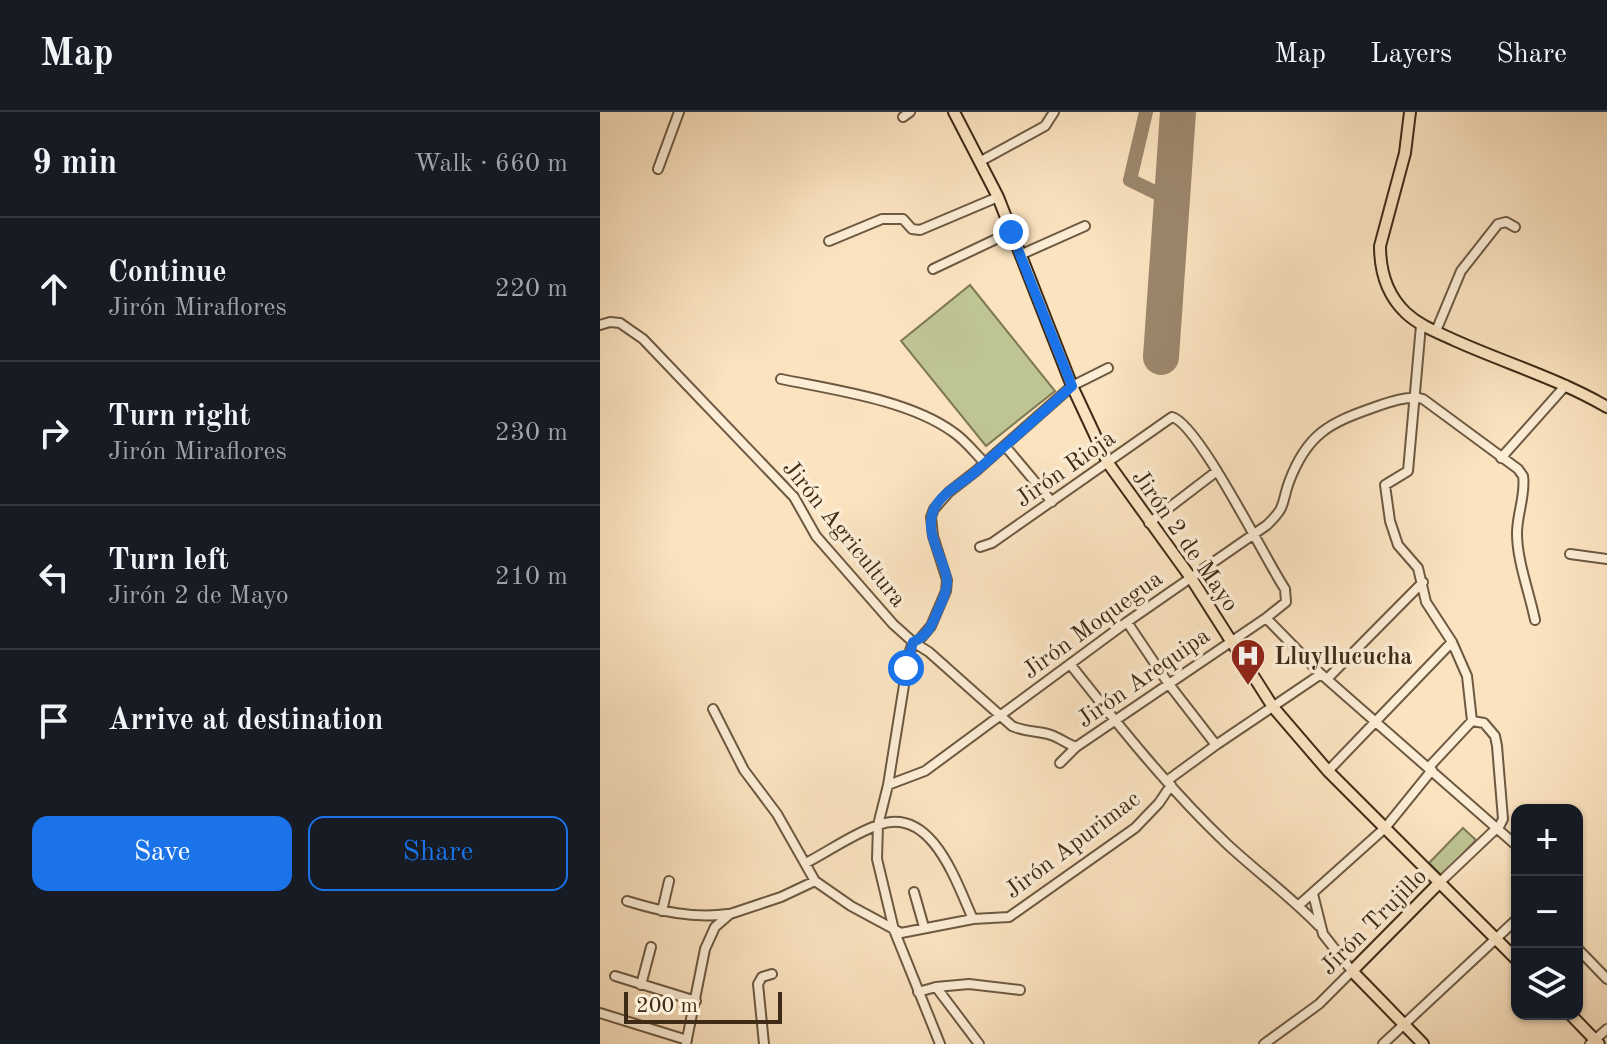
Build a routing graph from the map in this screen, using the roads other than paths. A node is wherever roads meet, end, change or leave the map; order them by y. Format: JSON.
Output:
{"nodes":[{"id":1,"x":679,"y":112,"type":"edge"},
{"id":2,"x":954,"y":112,"type":"edge"},
{"id":3,"x":1054,"y":112,"type":"edge"},
{"id":4,"x":1410,"y":112,"type":"edge"},
{"id":5,"x":981,"y":161,"type":"junction"},
{"id":6,"x":658,"y":169,"type":"dead end"},
{"id":7,"x":998,"y":197,"type":"junction"},
{"id":8,"x":1085,"y":226,"type":"dead end"},
{"id":9,"x":1515,"y":227,"type":"dead end"},
{"id":10,"x":1011,"y":232,"type":"junction"},
{"id":11,"x":829,"y":241,"type":"dead end"},
{"id":12,"x":1020,"y":255,"type":"junction"},
{"id":13,"x":933,"y":269,"type":"dead end"},
{"id":14,"x":600,"y":325,"type":"edge"},
{"id":15,"x":1421,"y":325,"type":"junction"},
{"id":16,"x":1436,"y":331,"type":"junction"},
{"id":17,"x":1108,"y":368,"type":"dead end"},
{"id":18,"x":781,"y":379,"type":"dead end"},
{"id":19,"x":1566,"y":385,"type":"junction"},
{"id":20,"x":1072,"y":386,"type":"junction"},
{"id":21,"x":1414,"y":396,"type":"junction"},
{"id":22,"x":1607,"y":407,"type":"edge"},
{"id":23,"x":1005,"y":446,"type":"junction"},
{"id":24,"x":1501,"y":458,"type":"junction"},
{"id":25,"x":984,"y":462,"type":"junction"},
{"id":26,"x":1108,"y":463,"type":"junction"},
{"id":27,"x":1217,"y":471,"type":"junction"},
{"id":28,"x":1052,"y":502,"type":"junction"},
{"id":29,"x":1149,"y":523,"type":"junction"},
{"id":30,"x":1252,"y":534,"type":"junction"},
{"id":31,"x":980,"y":547,"type":"dead end"},
{"id":32,"x":1570,"y":554,"type":"dead end"},
{"id":33,"x":1607,"y":559,"type":"edge"},
{"id":34,"x":1191,"y":578,"type":"junction"},
{"id":35,"x":1423,"y":582,"type":"junction"},
{"id":36,"x":1266,"y":618,"type":"junction"},
{"id":37,"x":1535,"y":620,"type":"dead end"},
{"id":38,"x":1127,"y":622,"type":"junction"},
{"id":39,"x":1231,"y":641,"type":"junction"},
{"id":40,"x":913,"y":642,"type":"junction"},
{"id":41,"x":1452,"y":642,"type":"junction"},
{"id":42,"x":1070,"y":664,"type":"junction"},
{"id":43,"x":1324,"y":677,"type":"junction"},
{"id":44,"x":1168,"y":683,"type":"junction"},
{"id":45,"x":1273,"y":707,"type":"junction"},
{"id":46,"x":713,"y":709,"type":"dead end"},
{"id":47,"x":999,"y":716,"type":"junction"},
{"id":48,"x":1116,"y":721,"type":"junction"},
{"id":49,"x":1376,"y":721,"type":"junction"},
{"id":50,"x":1472,"y":721,"type":"junction"},
{"id":51,"x":1216,"y":745,"type":"junction"},
{"id":52,"x":1076,"y":747,"type":"junction"},
{"id":53,"x":1060,"y":763,"type":"dead end"},
{"id":54,"x":1431,"y":769,"type":"junction"},
{"id":55,"x":1328,"y":771,"type":"junction"},
{"id":56,"x":1170,"y":783,"type":"junction"},
{"id":57,"x":888,"y":785,"type":"junction"},
{"id":58,"x":878,"y":825,"type":"junction"},
{"id":59,"x":1385,"y":828,"type":"junction"},
{"id":60,"x":1496,"y":828,"type":"junction"},
{"id":61,"x":1511,"y":841,"type":"edge"},
{"id":62,"x":806,"y":863,"type":"junction"},
{"id":63,"x":669,"y":881,"type":"dead end"},
{"id":64,"x":815,"y":881,"type":"junction"},
{"id":65,"x":1439,"y":883,"type":"junction"},
{"id":66,"x":914,"y":892,"type":"dead end"},
{"id":67,"x":1313,"y":894,"type":"junction"},
{"id":68,"x":627,"y":901,"type":"dead end"},
{"id":69,"x":1299,"y":905,"type":"junction"},
{"id":70,"x":662,"y":911,"type":"junction"},
{"id":71,"x":730,"y":914,"type":"junction"},
{"id":72,"x":707,"y":917,"type":"junction"},
{"id":73,"x":973,"y":919,"type":"junction"},
{"id":74,"x":1511,"y":925,"type":"edge"},
{"id":75,"x":1319,"y":926,"type":"junction"},
{"id":76,"x":715,"y":927,"type":"junction"},
{"id":77,"x":924,"y":927,"type":"junction"},
{"id":78,"x":894,"y":930,"type":"junction"},
{"id":79,"x":1496,"y":939,"type":"junction"},
{"id":80,"x":651,"y":947,"type":"dead end"},
{"id":81,"x":1511,"y":954,"type":"edge"},
{"id":82,"x":1583,"y":954,"type":"edge"},
{"id":83,"x":1352,"y":971,"type":"junction"},
{"id":84,"x":772,"y":974,"type":"dead end"},
{"id":85,"x":615,"y":976,"type":"dead end"},
{"id":86,"x":1607,"y":979,"type":"edge"},
{"id":87,"x":641,"y":985,"type":"junction"},
{"id":88,"x":936,"y":987,"type":"junction"},
{"id":89,"x":1020,"y":990,"type":"dead end"},
{"id":90,"x":918,"y":992,"type":"junction"},
{"id":91,"x":696,"y":1001,"type":"junction"},
{"id":92,"x":600,"y":1013,"type":"edge"},
{"id":93,"x":1575,"y":1020,"type":"edge"},
{"id":94,"x":1404,"y":1025,"type":"junction"},
{"id":95,"x":1607,"y":1029,"type":"edge"},
{"id":96,"x":686,"y":1042,"type":"edge"},
{"id":97,"x":1595,"y":1043,"type":"edge"},
{"id":98,"x":764,"y":1044,"type":"edge"},
{"id":99,"x":940,"y":1044,"type":"edge"},
{"id":100,"x":979,"y":1044,"type":"edge"},
{"id":101,"x":1264,"y":1044,"type":"edge"},
{"id":102,"x":1383,"y":1044,"type":"edge"},
{"id":103,"x":1423,"y":1044,"type":"edge"}],
"edges":[{"from":1,"to":6,"type":"street"},
{"from":2,"to":5,"type":"main road","name":"Jirón 2 de Mayo"},
{"from":3,"to":5,"type":"street"},
{"from":4,"to":15,"type":"main road"},
{"from":5,"to":7,"type":"main road","name":"Jirón 2 de Mayo"},
{"from":7,"to":10,"type":"main road","name":"Jirón 2 de Mayo"},
{"from":7,"to":11,"type":"street"},
{"from":8,"to":12,"type":"street"},
{"from":9,"to":16,"type":"street"},
{"from":10,"to":12,"type":"main road","name":"Jirón 2 de Mayo"},
{"from":10,"to":13,"type":"street"},
{"from":12,"to":20,"type":"main road","name":"Jirón 2 de Mayo"},
{"from":14,"to":40,"type":"street","name":"Jirón Agricultura"},
{"from":15,"to":16,"type":"main road"},
{"from":15,"to":21,"type":"street"},
{"from":16,"to":19,"type":"main road"},
{"from":17,"to":20,"type":"street"},
{"from":18,"to":25,"type":"street"},
{"from":19,"to":22,"type":"main road"},
{"from":19,"to":24,"type":"street"},
{"from":20,"to":23,"type":"street"},
{"from":20,"to":26,"type":"main road","name":"Jirón 2 de Mayo"},
{"from":21,"to":24,"type":"street"},
{"from":21,"to":30,"type":"street","name":"Jirón Moquegua"},
{"from":21,"to":35,"type":"street"},
{"from":23,"to":25,"type":"street"},
{"from":23,"to":28,"type":"street"},
{"from":24,"to":37,"type":"street"},
{"from":25,"to":40,"type":"street"},
{"from":26,"to":27,"type":"street","name":"Jirón Rioja"},
{"from":26,"to":28,"type":"street","name":"Jirón Rioja"},
{"from":26,"to":29,"type":"main road","name":"Jirón 2 de Mayo"},
{"from":27,"to":29,"type":"street"},
{"from":27,"to":30,"type":"street"},
{"from":28,"to":31,"type":"street","name":"Jirón Rioja"},
{"from":29,"to":34,"type":"main road","name":"Jirón 2 de Mayo"},
{"from":30,"to":34,"type":"street","name":"Jirón Moquegua"},
{"from":30,"to":36,"type":"street","name":"Jirón Arequipa"},
{"from":32,"to":33,"type":"street"},
{"from":34,"to":38,"type":"street","name":"Jirón Moquegua"},
{"from":34,"to":39,"type":"main road","name":"Jirón 2 de Mayo"},
{"from":35,"to":41,"type":"street"},
{"from":35,"to":43,"type":"street"},
{"from":36,"to":39,"type":"street","name":"Jirón Arequipa"},
{"from":36,"to":43,"type":"street"},
{"from":38,"to":42,"type":"street","name":"Jirón Moquegua"},
{"from":38,"to":44,"type":"street"},
{"from":39,"to":44,"type":"street","name":"Jirón Arequipa"},
{"from":39,"to":45,"type":"main road","name":"Jirón 2 de Mayo"},
{"from":40,"to":47,"type":"street","name":"Jirón Agricultura"},
{"from":40,"to":57,"type":"street"},
{"from":41,"to":49,"type":"street"},
{"from":41,"to":50,"type":"street"},
{"from":42,"to":47,"type":"street","name":"Jirón Moquegua"},
{"from":42,"to":48,"type":"street"},
{"from":43,"to":45,"type":"street","name":"Jirón Apurimac"},
{"from":43,"to":49,"type":"street"},
{"from":44,"to":48,"type":"street","name":"Jirón Arequipa"},
{"from":44,"to":51,"type":"street"},
{"from":45,"to":51,"type":"street","name":"Jirón Apurimac"},
{"from":45,"to":55,"type":"main road","name":"Jirón 2 de Mayo"},
{"from":46,"to":62,"type":"street"},
{"from":47,"to":52,"type":"street","name":"Jirón Agricultura"},
{"from":47,"to":57,"type":"street","name":"Jirón Moquegua"},
{"from":48,"to":52,"type":"street","name":"Jirón Arequipa"},
{"from":48,"to":56,"type":"street"},
{"from":49,"to":54,"type":"street"},
{"from":49,"to":55,"type":"street"},
{"from":50,"to":54,"type":"street"},
{"from":50,"to":60,"type":"street","name":"Jirón Trujillo"},
{"from":51,"to":56,"type":"street","name":"Jirón Apurimac"},
{"from":52,"to":53,"type":"street","name":"Jirón Arequipa"},
{"from":54,"to":59,"type":"street"},
{"from":54,"to":60,"type":"street"},
{"from":55,"to":59,"type":"main road","name":"Jirón 2 de Mayo"},
{"from":56,"to":69,"type":"street"},
{"from":56,"to":73,"type":"street","name":"Jirón Apurimac"},
{"from":57,"to":58,"type":"street"},
{"from":58,"to":62,"type":"street"},
{"from":58,"to":73,"type":"street"},
{"from":58,"to":78,"type":"street"},
{"from":59,"to":65,"type":"main road","name":"Jirón 2 de Mayo"},
{"from":59,"to":67,"type":"street"},
{"from":60,"to":61,"type":"street"},
{"from":60,"to":65,"type":"street","name":"Jirón Trujillo"},
{"from":62,"to":64,"type":"street"},
{"from":63,"to":70,"type":"street"},
{"from":64,"to":71,"type":"street"},
{"from":64,"to":78,"type":"street"},
{"from":65,"to":79,"type":"main road","name":"Jirón 2 de Mayo"},
{"from":65,"to":83,"type":"main road","name":"Jirón Trujillo"},
{"from":66,"to":77,"type":"street"},
{"from":67,"to":69,"type":"street"},
{"from":67,"to":75,"type":"street"},
{"from":68,"to":70,"type":"street"},
{"from":69,"to":75,"type":"street"},
{"from":70,"to":72,"type":"street"},
{"from":71,"to":72,"type":"street"},
{"from":71,"to":76,"type":"street"},
{"from":72,"to":76,"type":"street"},
{"from":73,"to":77,"type":"street","name":"Jirón Apurimac"},
{"from":74,"to":79,"type":"street"},
{"from":75,"to":83,"type":"street"},
{"from":76,"to":91,"type":"street"},
{"from":77,"to":78,"type":"street","name":"Jirón Apurimac"},
{"from":78,"to":90,"type":"street"},
{"from":79,"to":81,"type":"main road","name":"Jirón 2 de Mayo"},
{"from":79,"to":94,"type":"street"},
{"from":80,"to":87,"type":"street"},
{"from":82,"to":86,"type":"street"},
{"from":83,"to":94,"type":"main road"},
{"from":83,"to":101,"type":"street","name":"Jirón Trujillo"},
{"from":84,"to":98,"type":"street"},
{"from":85,"to":87,"type":"street"},
{"from":87,"to":91,"type":"street"},
{"from":88,"to":89,"type":"street"},
{"from":88,"to":90,"type":"street"},
{"from":88,"to":100,"type":"street"},
{"from":90,"to":99,"type":"street"},
{"from":91,"to":96,"type":"street"},
{"from":92,"to":96,"type":"street"},
{"from":93,"to":97,"type":"main road"},
{"from":94,"to":102,"type":"street"},
{"from":94,"to":103,"type":"main road"},
{"from":95,"to":97,"type":"street"}]}
